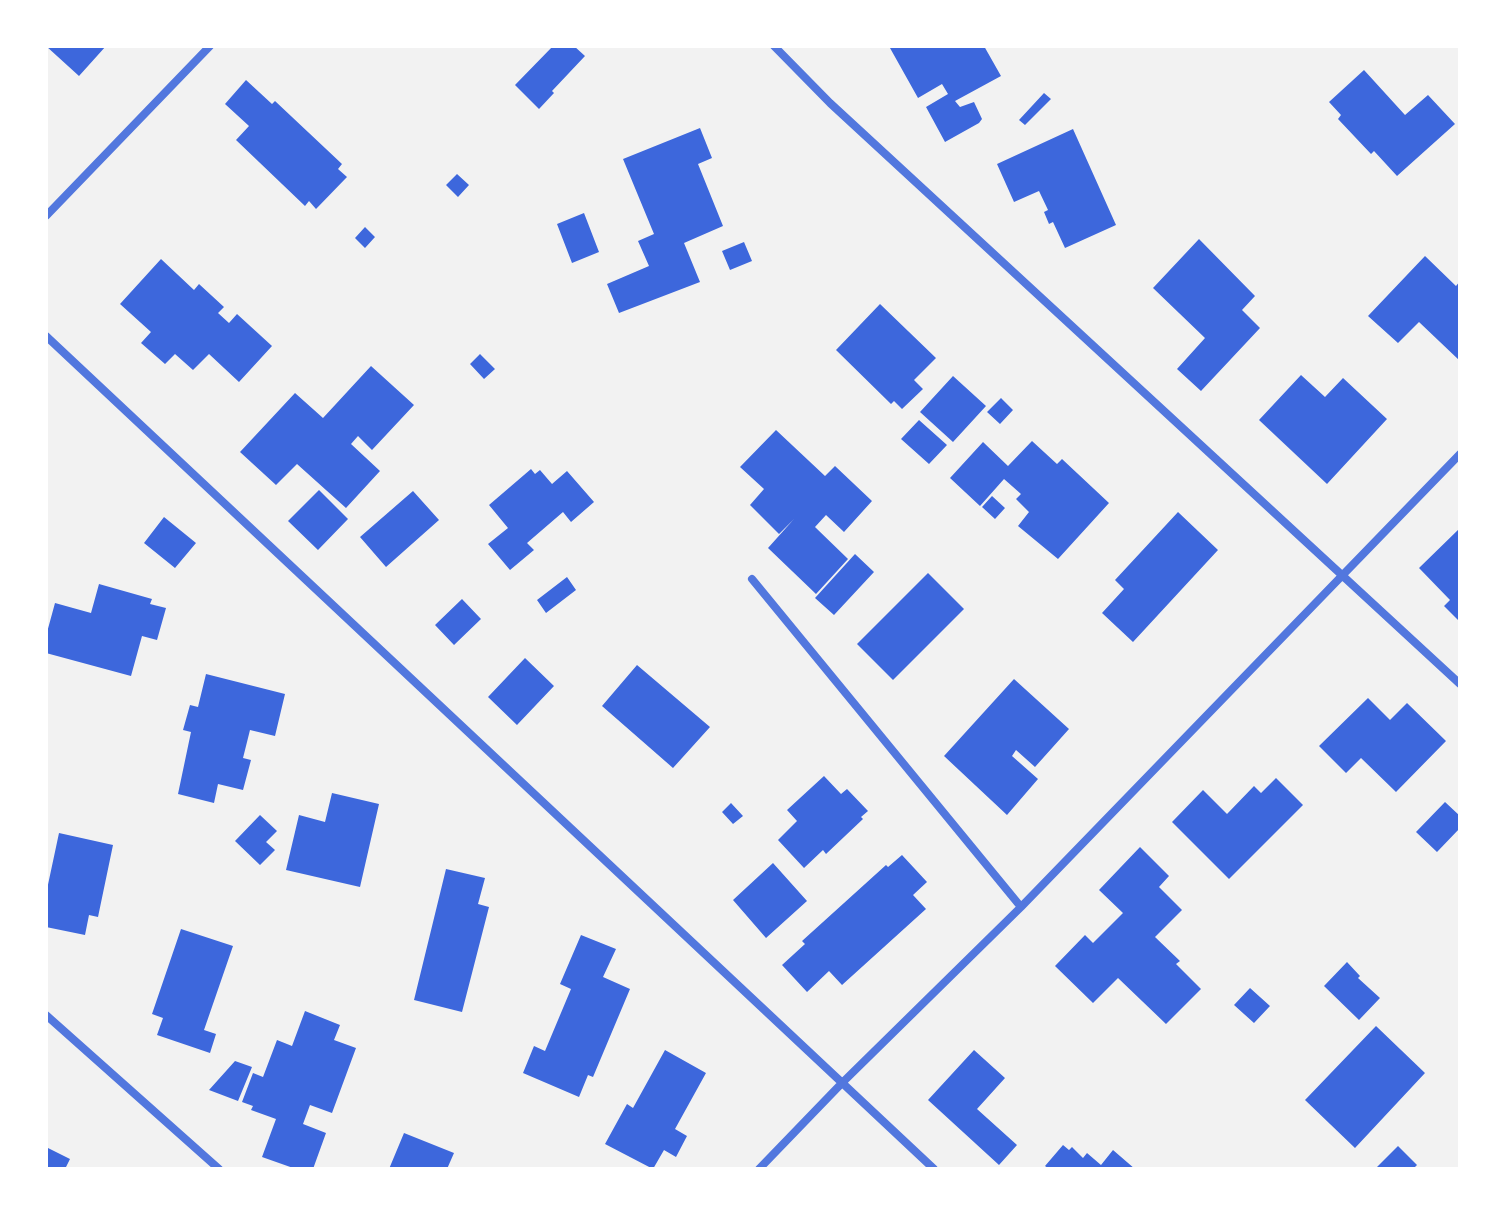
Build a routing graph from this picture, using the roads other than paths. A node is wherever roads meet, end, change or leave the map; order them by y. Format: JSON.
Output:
{"nodes":[{"id":1,"x":210,"y":46,"type":"edge"},
{"id":2,"x":774,"y":46,"type":"edge"},
{"id":3,"x":46,"y":216,"type":"edge"},
{"id":4,"x":46,"y":336,"type":"edge"},
{"id":5,"x":1460,"y":454,"type":"edge"},
{"id":6,"x":1341,"y":576,"type":"junction"},
{"id":7,"x":752,"y":579,"type":"dead end"},
{"id":8,"x":1460,"y":684,"type":"edge"},
{"id":9,"x":1021,"y":907,"type":"junction"},
{"id":10,"x":46,"y":1015,"type":"edge"},
{"id":11,"x":842,"y":1083,"type":"junction"},
{"id":12,"x":219,"y":1169,"type":"edge"},
{"id":13,"x":759,"y":1169,"type":"edge"},
{"id":14,"x":934,"y":1169,"type":"edge"}],
"edges":[{"from":1,"to":3,"type":"street"},
{"from":2,"to":6,"type":"street"},
{"from":4,"to":11,"type":"street"},
{"from":5,"to":6,"type":"street"},
{"from":6,"to":8,"type":"street"},
{"from":6,"to":9,"type":"street"},
{"from":7,"to":9,"type":"street"},
{"from":9,"to":11,"type":"street"},
{"from":10,"to":12,"type":"street"},
{"from":11,"to":13,"type":"street"},
{"from":11,"to":14,"type":"street"}]}
